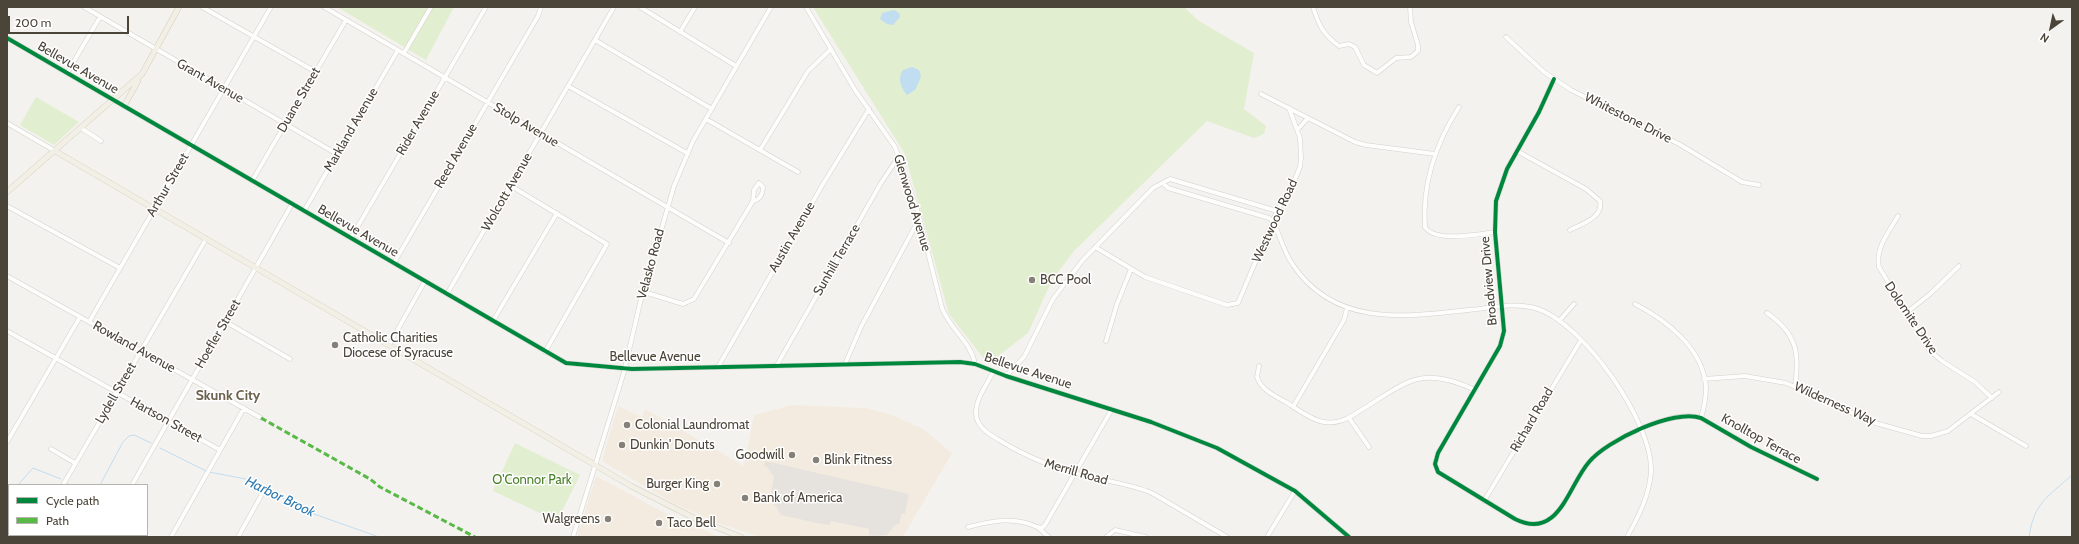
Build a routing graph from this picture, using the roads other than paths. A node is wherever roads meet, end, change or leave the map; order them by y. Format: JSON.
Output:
{"nodes":[{"id":1,"x":84,"y":7,"type":"edge"},
{"id":2,"x":179,"y":7,"type":"edge"},
{"id":3,"x":202,"y":7,"type":"edge"},
{"id":4,"x":271,"y":7,"type":"edge"},
{"id":5,"x":324,"y":7,"type":"edge"},
{"id":6,"x":430,"y":7,"type":"edge"},
{"id":7,"x":486,"y":7,"type":"edge"},
{"id":8,"x":541,"y":7,"type":"edge"},
{"id":9,"x":614,"y":7,"type":"edge"},
{"id":10,"x":640,"y":7,"type":"edge"},
{"id":11,"x":695,"y":7,"type":"edge"},
{"id":12,"x":771,"y":7,"type":"edge"},
{"id":13,"x":806,"y":7,"type":"edge"},
{"id":14,"x":1313,"y":7,"type":"edge"},
{"id":15,"x":1410,"y":7,"type":"edge"},
{"id":16,"x":100,"y":17,"type":"junction"},
{"id":17,"x":346,"y":20,"type":"junction"},
{"id":18,"x":680,"y":32,"type":"junction"},
{"id":19,"x":254,"y":36,"type":"junction"},
{"id":20,"x":1506,"y":37,"type":"dead end"},
{"id":21,"x":7,"y":38,"type":"edge"},
{"id":22,"x":595,"y":40,"type":"junction"},
{"id":23,"x":155,"y":49,"type":"junction"},
{"id":24,"x":831,"y":49,"type":"junction"},
{"id":25,"x":398,"y":50,"type":"junction"},
{"id":26,"x":404,"y":53,"type":"junction"},
{"id":27,"x":736,"y":66,"type":"junction"},
{"id":28,"x":316,"y":72,"type":"junction"},
{"id":29,"x":68,"y":73,"type":"junction"},
{"id":30,"x":142,"y":74,"type":"junction"},
{"id":31,"x":445,"y":77,"type":"junction"},
{"id":32,"x":1554,"y":79,"type":"junction"},
{"id":33,"x":568,"y":86,"type":"junction"},
{"id":34,"x":224,"y":88,"type":"junction"},
{"id":35,"x":1261,"y":94,"type":"dead end"},
{"id":36,"x":114,"y":100,"type":"junction"},
{"id":37,"x":488,"y":102,"type":"junction"},
{"id":38,"x":124,"y":106,"type":"junction"},
{"id":39,"x":1459,"y":107,"type":"dead end"},
{"id":40,"x":1289,"y":108,"type":"junction"},
{"id":41,"x":712,"y":109,"type":"junction"},
{"id":42,"x":869,"y":109,"type":"junction"},
{"id":43,"x":1308,"y":118,"type":"junction"},
{"id":44,"x":706,"y":119,"type":"junction"},
{"id":45,"x":7,"y":123,"type":"edge"},
{"id":46,"x":285,"y":125,"type":"junction"},
{"id":47,"x":80,"y":128,"type":"junction"},
{"id":48,"x":1298,"y":129,"type":"junction"},
{"id":49,"x":541,"y":134,"type":"junction"},
{"id":50,"x":101,"y":141,"type":"dead end"},
{"id":51,"x":191,"y":146,"type":"junction"},
{"id":52,"x":760,"y":150,"type":"junction"},
{"id":53,"x":55,"y":151,"type":"junction"},
{"id":54,"x":1517,"y":151,"type":"junction"},
{"id":55,"x":687,"y":153,"type":"junction"},
{"id":56,"x":337,"y":154,"type":"junction"},
{"id":57,"x":1435,"y":154,"type":"junction"},
{"id":58,"x":899,"y":156,"type":"junction"},
{"id":59,"x":798,"y":172,"type":"dead end"},
{"id":60,"x":252,"y":181,"type":"junction"},
{"id":61,"x":1163,"y":184,"type":"junction"},
{"id":62,"x":1758,"y":184,"type":"dead end"},
{"id":63,"x":511,"y":186,"type":"junction"},
{"id":64,"x":7,"y":192,"type":"edge"},
{"id":65,"x":753,"y":200,"type":"dead end"},
{"id":66,"x":292,"y":204,"type":"junction"},
{"id":67,"x":7,"y":206,"type":"edge"},
{"id":68,"x":154,"y":208,"type":"junction"},
{"id":69,"x":667,"y":208,"type":"junction"},
{"id":70,"x":304,"y":211,"type":"junction"},
{"id":71,"x":1277,"y":211,"type":"junction"},
{"id":72,"x":557,"y":213,"type":"junction"},
{"id":73,"x":1898,"y":216,"type":"dead end"},
{"id":74,"x":919,"y":219,"type":"junction"},
{"id":75,"x":1272,"y":221,"type":"junction"},
{"id":76,"x":1570,"y":230,"type":"dead end"},
{"id":77,"x":1495,"y":232,"type":"junction"},
{"id":78,"x":206,"y":238,"type":"junction"},
{"id":79,"x":351,"y":238,"type":"junction"},
{"id":80,"x":728,"y":243,"type":"junction"},
{"id":81,"x":1095,"y":247,"type":"junction"},
{"id":82,"x":394,"y":263,"type":"junction"},
{"id":83,"x":1959,"y":266,"type":"dead end"},
{"id":84,"x":120,"y":268,"type":"junction"},
{"id":85,"x":256,"y":268,"type":"junction"},
{"id":86,"x":1131,"y":269,"type":"junction"},
{"id":87,"x":7,"y":276,"type":"edge"},
{"id":88,"x":425,"y":282,"type":"junction"},
{"id":89,"x":644,"y":292,"type":"junction"},
{"id":90,"x":447,"y":294,"type":"junction"},
{"id":91,"x":1574,"y":304,"type":"dead end"},
{"id":92,"x":1634,"y":304,"type":"dead end"},
{"id":93,"x":1502,"y":306,"type":"junction"},
{"id":94,"x":1347,"y":308,"type":"junction"},
{"id":95,"x":1767,"y":313,"type":"dead end"},
{"id":96,"x":1906,"y":313,"type":"junction"},
{"id":97,"x":80,"y":317,"type":"junction"},
{"id":98,"x":493,"y":321,"type":"junction"},
{"id":99,"x":1558,"y":321,"type":"junction"},
{"id":100,"x":89,"y":322,"type":"junction"},
{"id":101,"x":226,"y":322,"type":"junction"},
{"id":102,"x":7,"y":331,"type":"edge"},
{"id":103,"x":1581,"y":340,"type":"junction"},
{"id":104,"x":1106,"y":341,"type":"dead end"},
{"id":105,"x":389,"y":345,"type":"junction"},
{"id":106,"x":141,"y":350,"type":"junction"},
{"id":107,"x":546,"y":352,"type":"junction"},
{"id":108,"x":56,"y":358,"type":"junction"},
{"id":109,"x":290,"y":359,"type":"dead end"},
{"id":110,"x":845,"y":364,"type":"junction"},
{"id":111,"x":975,"y":364,"type":"junction"},
{"id":112,"x":776,"y":365,"type":"junction"},
{"id":113,"x":1259,"y":366,"type":"dead end"},
{"id":114,"x":718,"y":367,"type":"junction"},
{"id":115,"x":625,"y":369,"type":"junction"},
{"id":116,"x":993,"y":372,"type":"junction"},
{"id":117,"x":1006,"y":376,"type":"junction"},
{"id":118,"x":1704,"y":379,"type":"junction"},
{"id":119,"x":192,"y":380,"type":"junction"},
{"id":120,"x":1795,"y":386,"type":"junction"},
{"id":121,"x":1475,"y":390,"type":"junction"},
{"id":122,"x":116,"y":392,"type":"junction"},
{"id":123,"x":1999,"y":392,"type":"dead end"},
{"id":124,"x":1992,"y":398,"type":"junction"},
{"id":125,"x":1293,"y":407,"type":"junction"},
{"id":126,"x":244,"y":408,"type":"junction"},
{"id":127,"x":1112,"y":409,"type":"junction"},
{"id":128,"x":1971,"y":414,"type":"junction"},
{"id":129,"x":261,"y":418,"type":"dead end"},
{"id":130,"x":1350,"y":418,"type":"junction"},
{"id":131,"x":1701,"y":418,"type":"junction"},
{"id":132,"x":168,"y":421,"type":"junction"},
{"id":133,"x":1642,"y":430,"type":"junction"},
{"id":134,"x":7,"y":431,"type":"edge"},
{"id":135,"x":12,"y":434,"type":"junction"},
{"id":136,"x":7,"y":442,"type":"edge"},
{"id":137,"x":2026,"y":446,"type":"dead end"},
{"id":138,"x":1368,"y":448,"type":"dead end"},
{"id":139,"x":50,"y":449,"type":"dead end"},
{"id":140,"x":220,"y":450,"type":"junction"},
{"id":141,"x":76,"y":463,"type":"junction"},
{"id":142,"x":595,"y":464,"type":"junction"},
{"id":143,"x":1075,"y":473,"type":"junction"},
{"id":144,"x":1442,"y":475,"type":"joint"},
{"id":145,"x":1816,"y":479,"type":"dead end"},
{"id":146,"x":64,"y":484,"type":"edge"},
{"id":147,"x":133,"y":484,"type":"edge"},
{"id":148,"x":1295,"y":491,"type":"junction"},
{"id":149,"x":262,"y":494,"type":"dead end"},
{"id":150,"x":1484,"y":501,"type":"junction"},
{"id":151,"x":968,"y":527,"type":"dead end"},
{"id":152,"x":1038,"y":527,"type":"junction"},
{"id":153,"x":170,"y":537,"type":"edge"},
{"id":154,"x":238,"y":537,"type":"edge"},
{"id":155,"x":573,"y":537,"type":"edge"},
{"id":156,"x":741,"y":537,"type":"edge"},
{"id":157,"x":1049,"y":537,"type":"edge"},
{"id":158,"x":1106,"y":537,"type":"edge"},
{"id":159,"x":1146,"y":537,"type":"edge"},
{"id":160,"x":1227,"y":537,"type":"edge"},
{"id":161,"x":1266,"y":537,"type":"edge"},
{"id":162,"x":1349,"y":537,"type":"edge"},
{"id":163,"x":1627,"y":537,"type":"edge"}],
"edges":[{"from":1,"to":16,"type":"street","name":"Grant Avenue"},
{"from":2,"to":23,"type":"main road"},
{"from":3,"to":19,"type":"street"},
{"from":4,"to":19,"type":"street","name":"Arthur Street"},
{"from":5,"to":17,"type":"street","name":"Stolp Avenue"},
{"from":6,"to":26,"type":"street"},
{"from":7,"to":31,"type":"street","name":"Rider Avenue"},
{"from":8,"to":37,"type":"street","name":"Reed Avenue"},
{"from":9,"to":22,"type":"street","name":"Wolcott Avenue"},
{"from":10,"to":18,"type":"street"},
{"from":11,"to":18,"type":"street"},
{"from":12,"to":27,"type":"street","name":"Velasko Road"},
{"from":13,"to":24,"type":"street","name":"Glenwood Avenue"},
{"from":14,"to":15,"type":"street"},
{"from":16,"to":23,"type":"street","name":"Grant Avenue"},
{"from":16,"to":29,"type":"street"},
{"from":17,"to":25,"type":"street","name":"Stolp Avenue"},
{"from":17,"to":28,"type":"street","name":"Duane Street"},
{"from":18,"to":27,"type":"street"},
{"from":19,"to":28,"type":"street"},
{"from":19,"to":34,"type":"street","name":"Arthur Street"},
{"from":20,"to":32,"type":"street","name":"Whitestone Drive"},
{"from":21,"to":29,"type":"street","name":"Bellevue Avenue"},
{"from":22,"to":33,"type":"street","name":"Wolcott Avenue"},
{"from":22,"to":41,"type":"street"},
{"from":23,"to":30,"type":"main road"},
{"from":23,"to":34,"type":"street","name":"Grant Avenue"},
{"from":24,"to":42,"type":"street","name":"Glenwood Avenue"},
{"from":24,"to":52,"type":"street"},
{"from":25,"to":26,"type":"street","name":"Stolp Avenue"},
{"from":25,"to":56,"type":"street","name":"Markland Avenue"},
{"from":26,"to":31,"type":"street","name":"Stolp Avenue"},
{"from":27,"to":41,"type":"street","name":"Velasko Road"},
{"from":28,"to":46,"type":"street","name":"Duane Street"},
{"from":29,"to":36,"type":"street","name":"Bellevue Avenue"},
{"from":30,"to":36,"type":"main road"},
{"from":30,"to":38,"type":"main road"},
{"from":31,"to":37,"type":"street","name":"Stolp Avenue"},
{"from":31,"to":79,"type":"street","name":"Rider Avenue"},
{"from":32,"to":54,"type":"street","name":"Broadview Drive"},
{"from":32,"to":62,"type":"street","name":"Whitestone Drive"},
{"from":33,"to":49,"type":"street","name":"Wolcott Avenue"},
{"from":33,"to":55,"type":"street"},
{"from":34,"to":46,"type":"street","name":"Grant Avenue"},
{"from":34,"to":51,"type":"street","name":"Arthur Street"},
{"from":35,"to":40,"type":"street"},
{"from":36,"to":38,"type":"street","name":"Bellevue Avenue"},
{"from":36,"to":47,"type":"main road"},
{"from":37,"to":49,"type":"street","name":"Stolp Avenue"},
{"from":37,"to":82,"type":"street","name":"Reed Avenue"},
{"from":38,"to":51,"type":"street","name":"Bellevue Avenue"},
{"from":39,"to":57,"type":"street"},
{"from":40,"to":43,"type":"street"},
{"from":40,"to":48,"type":"street","name":"Westwood Road"},
{"from":41,"to":44,"type":"street","name":"Velasko Road"},
{"from":42,"to":58,"type":"street","name":"Glenwood Avenue"},
{"from":42,"to":114,"type":"street","name":"Austin Avenue"},
{"from":43,"to":48,"type":"street"},
{"from":43,"to":57,"type":"street"},
{"from":44,"to":52,"type":"street"},
{"from":44,"to":55,"type":"street","name":"Velasko Road"},
{"from":45,"to":53,"type":"street"},
{"from":46,"to":56,"type":"street","name":"Grant Avenue"},
{"from":46,"to":60,"type":"street","name":"Duane Street"},
{"from":47,"to":50,"type":"street"},
{"from":47,"to":53,"type":"main road"},
{"from":48,"to":71,"type":"street","name":"Westwood Road"},
{"from":49,"to":63,"type":"street","name":"Wolcott Avenue"},
{"from":49,"to":69,"type":"street","name":"Stolp Avenue"},
{"from":51,"to":60,"type":"street","name":"Bellevue Avenue"},
{"from":51,"to":68,"type":"street","name":"Arthur Street"},
{"from":52,"to":59,"type":"street"},
{"from":53,"to":64,"type":"main road"},
{"from":53,"to":68,"type":"main road"},
{"from":54,"to":76,"type":"street"},
{"from":54,"to":77,"type":"street","name":"Broadview Drive"},
{"from":55,"to":69,"type":"street","name":"Velasko Road"},
{"from":56,"to":70,"type":"street","name":"Markland Avenue"},
{"from":57,"to":77,"type":"street"},
{"from":58,"to":74,"type":"street","name":"Glenwood Avenue"},
{"from":58,"to":112,"type":"street","name":"Sunhill Terrace"},
{"from":60,"to":66,"type":"street","name":"Bellevue Avenue"},
{"from":61,"to":71,"type":"street"},
{"from":61,"to":75,"type":"street"},
{"from":61,"to":81,"type":"street"},
{"from":63,"to":72,"type":"street"},
{"from":63,"to":90,"type":"street","name":"Wolcott Avenue"},
{"from":65,"to":80,"type":"street"},
{"from":66,"to":70,"type":"street","name":"Bellevue Avenue"},
{"from":66,"to":85,"type":"street","name":"Hoefler Street"},
{"from":67,"to":84,"type":"street"},
{"from":68,"to":78,"type":"main road"},
{"from":68,"to":84,"type":"street","name":"Arthur Street"},
{"from":69,"to":80,"type":"street","name":"Stolp Avenue"},
{"from":69,"to":89,"type":"street","name":"Velasko Road"},
{"from":70,"to":79,"type":"street","name":"Bellevue Avenue"},
{"from":71,"to":75,"type":"street","name":"Westwood Road"},
{"from":72,"to":98,"type":"street"},
{"from":72,"to":107,"type":"street"},
{"from":73,"to":96,"type":"street","name":"Dolomite Drive"},
{"from":74,"to":110,"type":"street"},
{"from":74,"to":111,"type":"street","name":"Glenwood Avenue"},
{"from":75,"to":86,"type":"street","name":"Westwood Road"},
{"from":75,"to":94,"type":"street"},
{"from":77,"to":93,"type":"street","name":"Broadview Drive"},
{"from":78,"to":85,"type":"main road"},
{"from":78,"to":106,"type":"street","name":"Lydell Street"},
{"from":79,"to":82,"type":"street","name":"Bellevue Avenue"},
{"from":80,"to":89,"type":"street"},
{"from":81,"to":86,"type":"street"},
{"from":81,"to":117,"type":"street"},
{"from":82,"to":88,"type":"street","name":"Bellevue Avenue"},
{"from":83,"to":96,"type":"street"},
{"from":84,"to":100,"type":"street","name":"Arthur Street"},
{"from":85,"to":101,"type":"street","name":"Hoefler Street"},
{"from":85,"to":105,"type":"main road"},
{"from":86,"to":104,"type":"street"},
{"from":87,"to":97,"type":"street","name":"Rowland Avenue"},
{"from":88,"to":90,"type":"street","name":"Bellevue Avenue"},
{"from":88,"to":105,"type":"street"},
{"from":89,"to":115,"type":"street","name":"Velasko Road"},
{"from":90,"to":98,"type":"street","name":"Bellevue Avenue"},
{"from":91,"to":99,"type":"street"},
{"from":92,"to":118,"type":"street"},
{"from":93,"to":94,"type":"street"},
{"from":93,"to":99,"type":"street"},
{"from":93,"to":121,"type":"street","name":"Broadview Drive"},
{"from":94,"to":125,"type":"street"},
{"from":95,"to":120,"type":"street"},
{"from":96,"to":124,"type":"street","name":"Dolomite Drive"},
{"from":97,"to":100,"type":"street","name":"Rowland Avenue"},
{"from":97,"to":108,"type":"street"},
{"from":98,"to":107,"type":"street","name":"Bellevue Avenue"},
{"from":99,"to":103,"type":"street"},
{"from":100,"to":106,"type":"street","name":"Rowland Avenue"},
{"from":101,"to":109,"type":"street"},
{"from":101,"to":119,"type":"street","name":"Hoefler Street"},
{"from":102,"to":108,"type":"street","name":"Hartson Street"},
{"from":103,"to":133,"type":"street"},
{"from":103,"to":150,"type":"street","name":"Richard Road"},
{"from":105,"to":142,"type":"main road"},
{"from":106,"to":119,"type":"street","name":"Rowland Avenue"},
{"from":106,"to":122,"type":"street","name":"Lydell Street"},
{"from":107,"to":115,"type":"street","name":"Bellevue Avenue"},
{"from":108,"to":122,"type":"street","name":"Hartson Street"},
{"from":108,"to":135,"type":"street"},
{"from":110,"to":111,"type":"street","name":"Bellevue Avenue"},
{"from":110,"to":112,"type":"street","name":"Bellevue Avenue"},
{"from":111,"to":116,"type":"street","name":"Bellevue Avenue"},
{"from":112,"to":114,"type":"street","name":"Bellevue Avenue"},
{"from":113,"to":125,"type":"street"},
{"from":114,"to":115,"type":"street","name":"Bellevue Avenue"},
{"from":115,"to":142,"type":"street","name":"Velasko Road"},
{"from":116,"to":117,"type":"street","name":"Bellevue Avenue"},
{"from":116,"to":143,"type":"street","name":"Merrill Road"},
{"from":117,"to":127,"type":"street","name":"Bellevue Avenue"},
{"from":118,"to":120,"type":"street","name":"Wilderness Way"},
{"from":118,"to":131,"type":"street"},
{"from":119,"to":126,"type":"street","name":"Rowland Avenue"},
{"from":119,"to":132,"type":"street","name":"Hoefler Street"},
{"from":120,"to":128,"type":"street","name":"Wilderness Way"},
{"from":121,"to":130,"type":"street"},
{"from":121,"to":144,"type":"street","name":"Broadview Drive"},
{"from":122,"to":132,"type":"street","name":"Hartson Street"},
{"from":122,"to":141,"type":"street","name":"Lydell Street"},
{"from":123,"to":124,"type":"street","name":"Wilderness Way"},
{"from":124,"to":128,"type":"street","name":"Wilderness Way"},
{"from":125,"to":130,"type":"street"},
{"from":126,"to":129,"type":"street","name":"Rowland Avenue"},
{"from":126,"to":140,"type":"street"},
{"from":127,"to":143,"type":"street"},
{"from":127,"to":148,"type":"street","name":"Bellevue Avenue"},
{"from":128,"to":137,"type":"street"},
{"from":130,"to":138,"type":"street"},
{"from":131,"to":133,"type":"street","name":"Knolltop Terrace"},
{"from":131,"to":145,"type":"street","name":"Knolltop Terrace"},
{"from":132,"to":140,"type":"street","name":"Hartson Street"},
{"from":132,"to":147,"type":"street","name":"Hoefler Street"},
{"from":133,"to":150,"type":"street","name":"Knolltop Terrace"},
{"from":133,"to":163,"type":"street"},
{"from":134,"to":135,"type":"street"},
{"from":135,"to":136,"type":"street"},
{"from":139,"to":141,"type":"street"},
{"from":140,"to":153,"type":"street"},
{"from":141,"to":146,"type":"street","name":"Lydell Street"},
{"from":142,"to":155,"type":"street","name":"Velasko Road"},
{"from":142,"to":156,"type":"main road"},
{"from":143,"to":152,"type":"street"},
{"from":143,"to":160,"type":"street","name":"Merrill Road"},
{"from":144,"to":150,"type":"street","name":"Knolltop Terrace"},
{"from":148,"to":161,"type":"street"},
{"from":148,"to":162,"type":"street","name":"Bellevue Avenue"},
{"from":149,"to":154,"type":"street"},
{"from":151,"to":152,"type":"street"},
{"from":152,"to":157,"type":"street"},
{"from":158,"to":159,"type":"street"}]}
